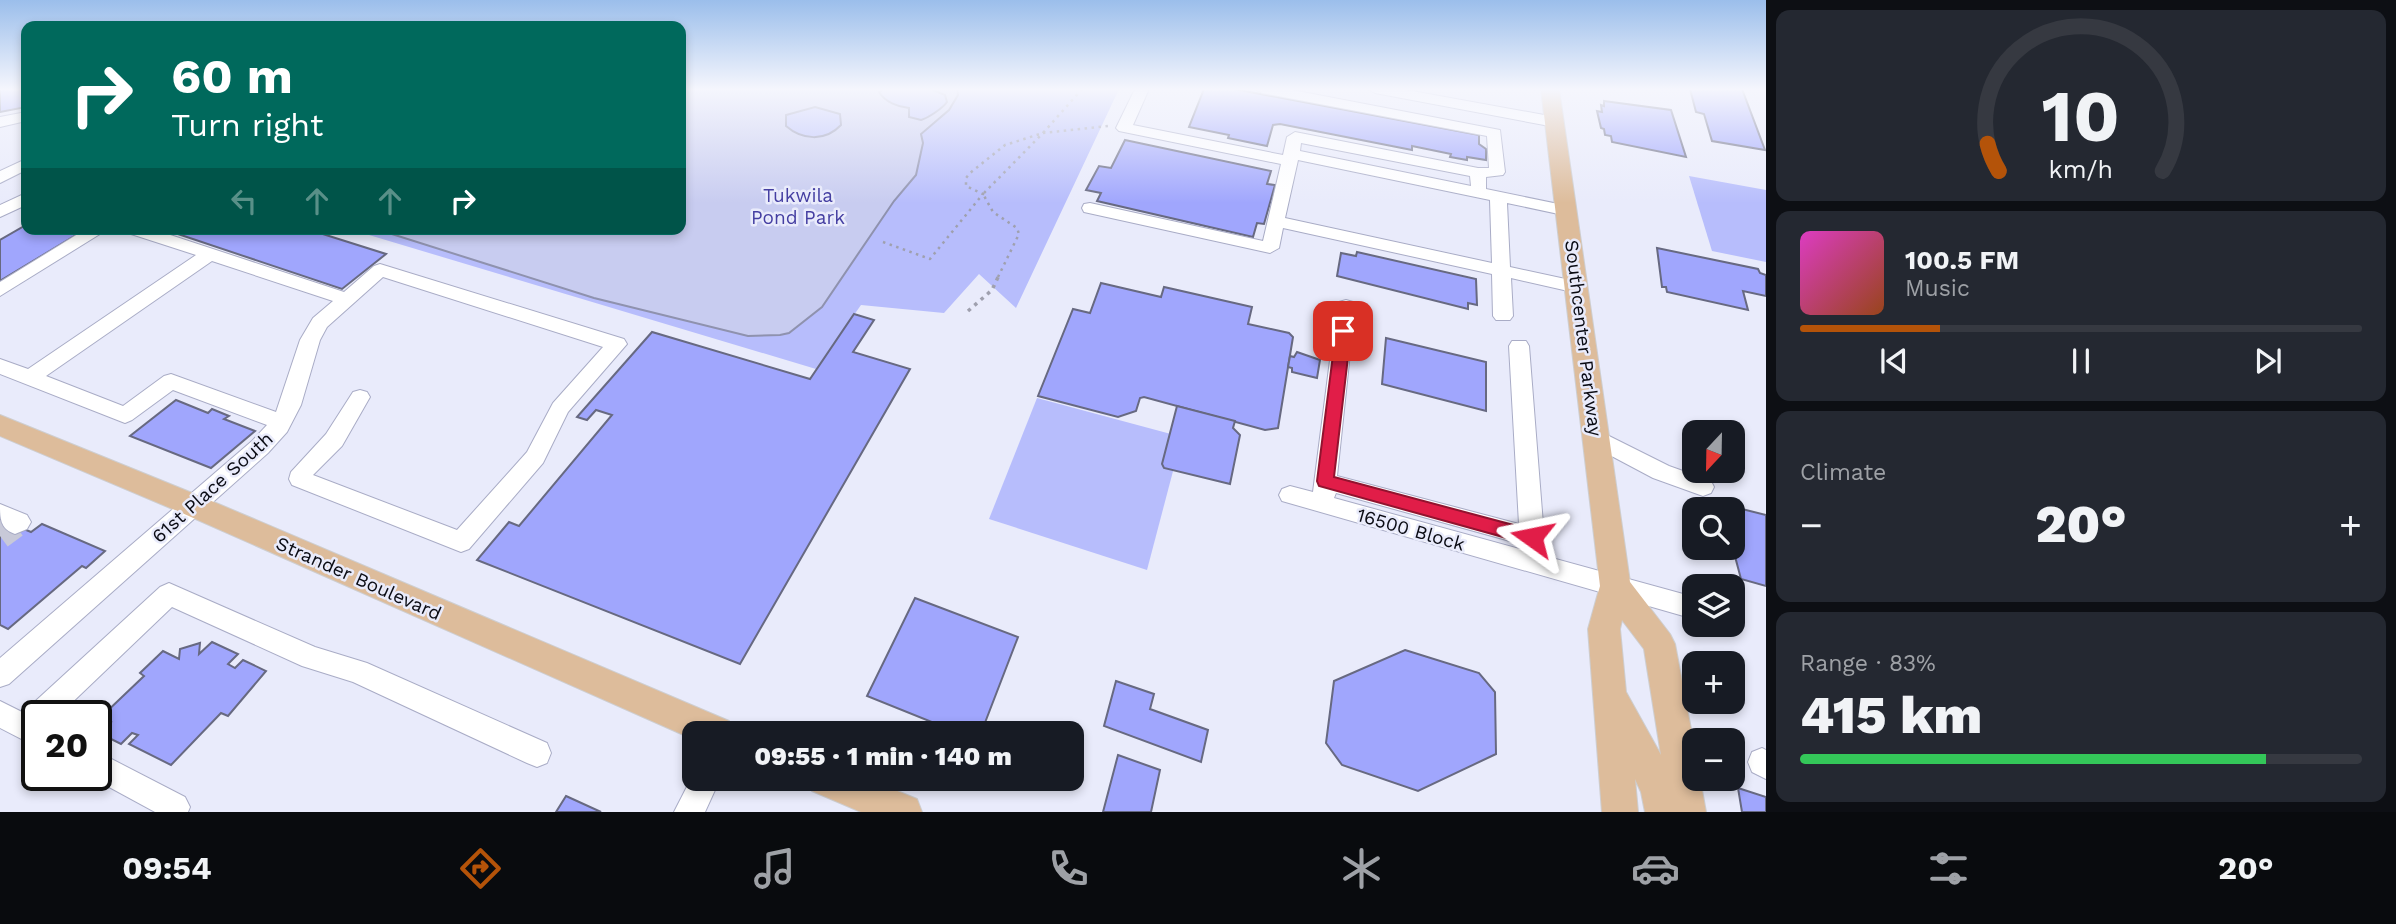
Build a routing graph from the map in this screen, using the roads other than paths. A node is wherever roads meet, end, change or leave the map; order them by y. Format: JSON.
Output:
{"nodes":[{"id":1,"x":1125,"y":127,"type":"edge"},
{"id":2,"x":1464,"y":127,"type":"edge"},
{"id":3,"x":1556,"y":127,"type":"edge"},
{"id":4,"x":1290,"y":157,"type":"junction"},
{"id":5,"x":21,"y":167,"type":"edge"},
{"id":6,"x":1478,"y":173,"type":"junction"},
{"id":7,"x":0,"y":178,"type":"edge"},
{"id":8,"x":1479,"y":193,"type":"junction"},
{"id":9,"x":1498,"y":197,"type":"junction"},
{"id":10,"x":21,"y":201,"type":"edge"},
{"id":11,"x":1090,"y":208,"type":"dead end"},
{"id":12,"x":1568,"y":211,"type":"junction"},
{"id":13,"x":0,"y":212,"type":"edge"},
{"id":14,"x":1276,"y":221,"type":"junction"},
{"id":15,"x":89,"y":235,"type":"edge"},
{"id":16,"x":152,"y":235,"type":"edge"},
{"id":17,"x":210,"y":254,"type":"junction"},
{"id":18,"x":1501,"y":270,"type":"junction"},
{"id":19,"x":1577,"y":287,"type":"junction"},
{"id":20,"x":0,"y":290,"type":"edge"},
{"id":21,"x":345,"y":299,"type":"junction"},
{"id":22,"x":1346,"y":306,"type":"dead end"},
{"id":23,"x":1503,"y":316,"type":"dead end"},
{"id":24,"x":1519,"y":346,"type":"dead end"},
{"id":25,"x":0,"y":366,"type":"edge"},
{"id":26,"x":29,"y":378,"type":"junction"},
{"id":27,"x":360,"y":397,"type":"dead end"},
{"id":28,"x":281,"y":422,"type":"junction"},
{"id":29,"x":0,"y":425,"type":"edge"},
{"id":30,"x":1597,"y":438,"type":"junction"},
{"id":31,"x":1703,"y":487,"type":"dead end"},
{"id":32,"x":1324,"y":493,"type":"junction"},
{"id":33,"x":1290,"y":495,"type":"dead end"},
{"id":34,"x":192,"y":505,"type":"junction"},
{"id":35,"x":1615,"y":586,"type":"junction"},
{"id":36,"x":1682,"y":605,"type":"edge"},
{"id":37,"x":0,"y":675,"type":"edge"},
{"id":38,"x":1609,"y":692,"type":"junction"},
{"id":39,"x":59,"y":700,"type":"edge"},
{"id":40,"x":0,"y":714,"type":"edge"},
{"id":41,"x":21,"y":720,"type":"edge"},
{"id":42,"x":689,"y":721,"type":"edge"},
{"id":43,"x":537,"y":753,"type":"dead end"},
{"id":44,"x":112,"y":774,"type":"edge"},
{"id":45,"x":700,"y":791,"type":"edge"},
{"id":46,"x":854,"y":791,"type":"edge"},
{"id":47,"x":175,"y":807,"type":"dead end"},
{"id":48,"x":689,"y":812,"type":"edge"},
{"id":49,"x":904,"y":812,"type":"edge"},
{"id":50,"x":1620,"y":812,"type":"edge"},
{"id":51,"x":1663,"y":812,"type":"edge"},
{"id":52,"x":1688,"y":812,"type":"edge"}],
"edges":[{"from":1,"to":4,"type":"street"},
{"from":2,"to":6,"type":"street"},
{"from":3,"to":12,"type":"main road","name":"Southcenter Parkway"},
{"from":4,"to":6,"type":"street"},
{"from":4,"to":8,"type":"street"},
{"from":4,"to":14,"type":"street"},
{"from":5,"to":7,"type":"street"},
{"from":6,"to":8,"type":"street"},
{"from":8,"to":9,"type":"street"},
{"from":9,"to":12,"type":"street"},
{"from":9,"to":18,"type":"street"},
{"from":10,"to":13,"type":"street"},
{"from":11,"to":14,"type":"street"},
{"from":12,"to":19,"type":"main road","name":"Southcenter Parkway"},
{"from":14,"to":18,"type":"street"},
{"from":15,"to":20,"type":"street"},
{"from":16,"to":17,"type":"street"},
{"from":17,"to":21,"type":"street"},
{"from":17,"to":26,"type":"street"},
{"from":18,"to":19,"type":"street"},
{"from":18,"to":23,"type":"street"},
{"from":19,"to":30,"type":"main road","name":"Southcenter Parkway"},
{"from":21,"to":27,"type":"street","name":"61st Place South"},
{"from":21,"to":28,"type":"street","name":"61st Place South"},
{"from":22,"to":32,"type":"street"},
{"from":24,"to":32,"type":"street"},
{"from":25,"to":26,"type":"street"},
{"from":26,"to":28,"type":"street"},
{"from":28,"to":34,"type":"street","name":"61st Place South"},
{"from":29,"to":34,"type":"main road","name":"Strander Boulevard"},
{"from":30,"to":31,"type":"street"},
{"from":30,"to":35,"type":"main road","name":"Southcenter Parkway"},
{"from":32,"to":33,"type":"street","name":"16500 Block"},
{"from":32,"to":35,"type":"street","name":"16500 Block"},
{"from":34,"to":37,"type":"street","name":"61st Place South"},
{"from":34,"to":42,"type":"main road","name":"Strander Boulevard"},
{"from":35,"to":36,"type":"street","name":"16500 Block"},
{"from":35,"to":38,"type":"main road","name":"Southcenter Parkway"},
{"from":35,"to":52,"type":"main road"},
{"from":38,"to":50,"type":"main road","name":"Southcenter Parkway"},
{"from":38,"to":51,"type":"main road"},
{"from":39,"to":43,"type":"street"},
{"from":40,"to":41,"type":"street"},
{"from":44,"to":47,"type":"street"},
{"from":45,"to":48,"type":"street"},
{"from":46,"to":49,"type":"main road"}]}
